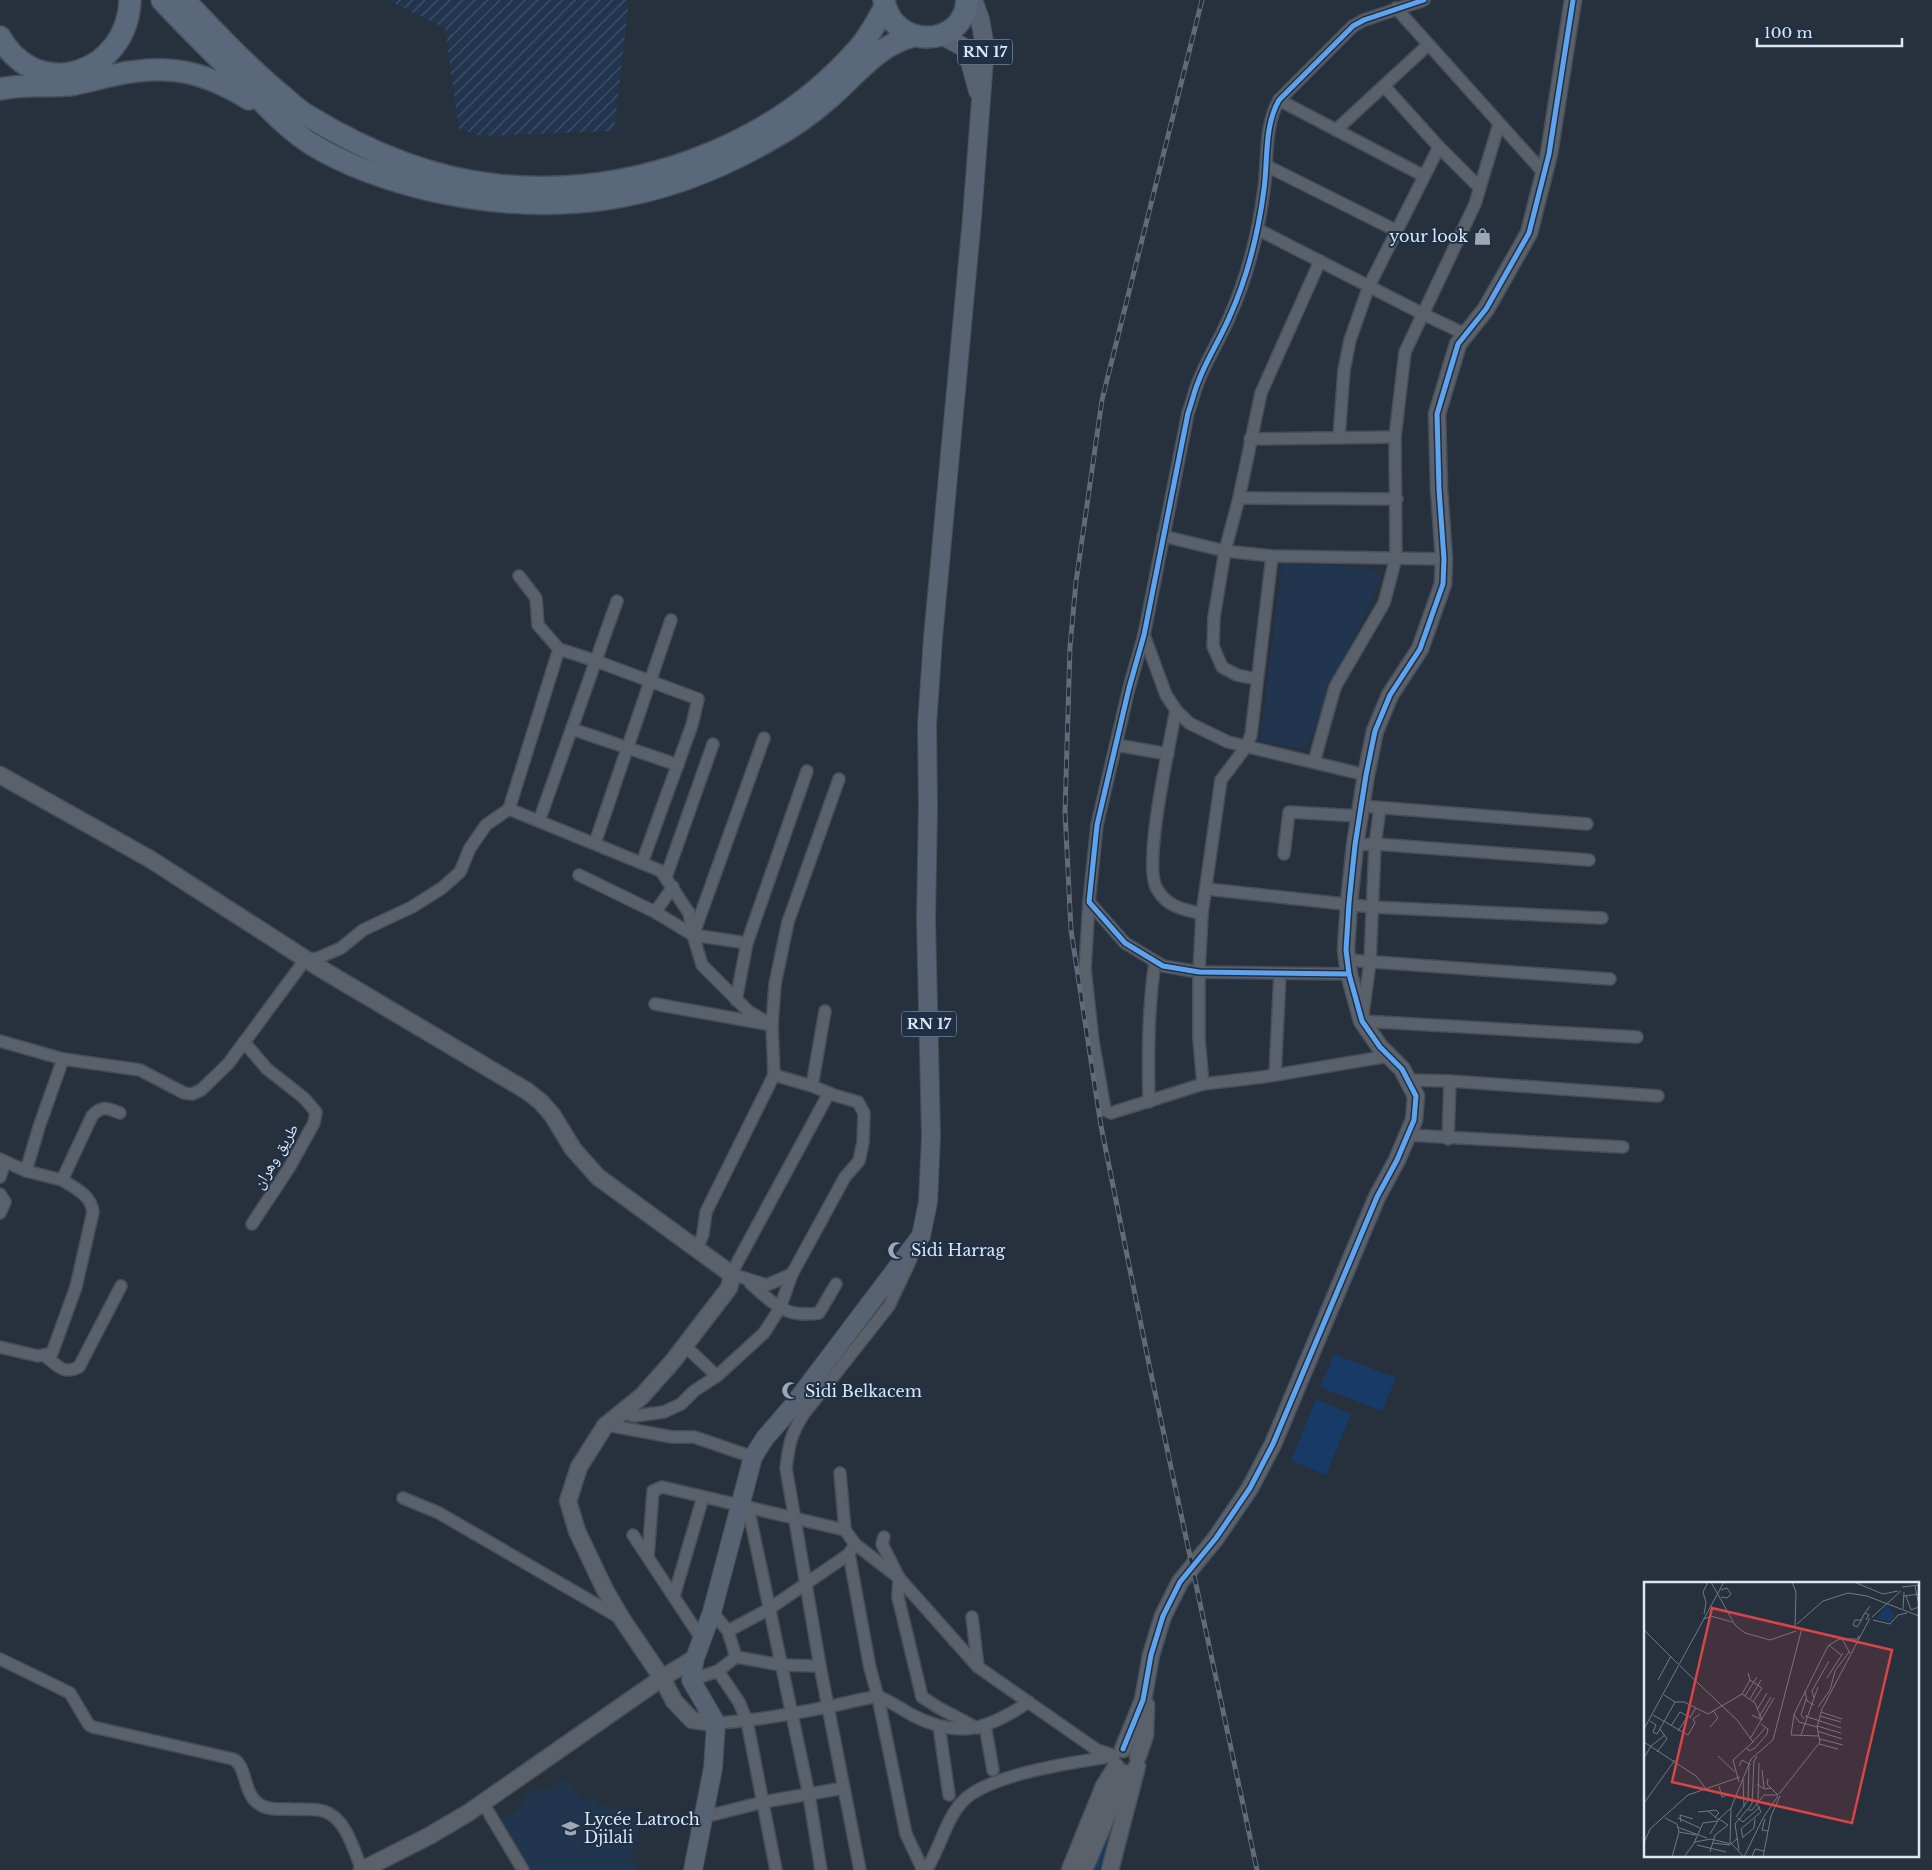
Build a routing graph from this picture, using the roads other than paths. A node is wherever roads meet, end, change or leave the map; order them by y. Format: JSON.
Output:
{"nodes":[{"id":1,"x":130,"y":0,"type":"edge"},
{"id":2,"x":162,"y":0,"type":"edge"},
{"id":3,"x":184,"y":0,"type":"edge"},
{"id":4,"x":967,"y":0,"type":"edge"},
{"id":5,"x":972,"y":0,"type":"edge"},
{"id":6,"x":1424,"y":0,"type":"edge"},
{"id":7,"x":1573,"y":0,"type":"edge"},
{"id":8,"x":885,"y":4,"type":"edge"},
{"id":9,"x":1396,"y":8,"type":"junction"},
{"id":10,"x":941,"y":35,"type":"junction"},
{"id":11,"x":913,"y":36,"type":"junction"},
{"id":12,"x":0,"y":37,"type":"edge"},
{"id":13,"x":1428,"y":45,"type":"junction"},
{"id":14,"x":1384,"y":86,"type":"junction"},
{"id":15,"x":0,"y":89,"type":"edge"},
{"id":16,"x":1279,"y":100,"type":"junction"},
{"id":17,"x":981,"y":106,"type":"junction"},
{"id":18,"x":275,"y":115,"type":"junction"},
{"id":19,"x":1499,"y":124,"type":"junction"},
{"id":20,"x":1336,"y":130,"type":"junction"},
{"id":21,"x":1439,"y":147,"type":"junction"},
{"id":22,"x":1267,"y":166,"type":"junction"},
{"id":23,"x":1544,"y":173,"type":"junction"},
{"id":24,"x":1424,"y":176,"type":"junction"},
{"id":25,"x":1480,"y":188,"type":"junction"},
{"id":26,"x":1258,"y":230,"type":"junction"},
{"id":27,"x":1397,"y":230,"type":"junction"},
{"id":28,"x":1320,"y":261,"type":"junction"},
{"id":29,"x":1369,"y":286,"type":"junction"},
{"id":30,"x":1423,"y":314,"type":"junction"},
{"id":31,"x":1465,"y":334,"type":"junction"},
{"id":32,"x":1396,"y":437,"type":"junction"},
{"id":33,"x":1339,"y":438,"type":"junction"},
{"id":34,"x":1250,"y":439,"type":"junction"},
{"id":35,"x":1239,"y":498,"type":"junction"},
{"id":36,"x":1397,"y":499,"type":"junction"},
{"id":37,"x":1163,"y":536,"type":"junction"},
{"id":38,"x":1225,"y":551,"type":"junction"},
{"id":39,"x":1272,"y":556,"type":"junction"},
{"id":40,"x":1396,"y":558,"type":"junction"},
{"id":41,"x":1444,"y":559,"type":"junction"},
{"id":42,"x":519,"y":576,"type":"dead end"},
{"id":43,"x":617,"y":601,"type":"dead end"},
{"id":44,"x":671,"y":620,"type":"dead end"},
{"id":45,"x":1144,"y":635,"type":"junction"},
{"id":46,"x":559,"y":649,"type":"junction"},
{"id":47,"x":596,"y":661,"type":"junction"},
{"id":48,"x":650,"y":680,"type":"junction"},
{"id":49,"x":1257,"y":680,"type":"junction"},
{"id":50,"x":1176,"y":710,"type":"junction"},
{"id":51,"x":572,"y":729,"type":"junction"},
{"id":52,"x":764,"y":738,"type":"dead end"},
{"id":53,"x":713,"y":744,"type":"dead end"},
{"id":54,"x":1116,"y":745,"type":"junction"},
{"id":55,"x":1246,"y":747,"type":"junction"},
{"id":56,"x":627,"y":748,"type":"junction"},
{"id":57,"x":1168,"y":754,"type":"junction"},
{"id":58,"x":1314,"y":762,"type":"junction"},
{"id":59,"x":678,"y":765,"type":"junction"},
{"id":60,"x":807,"y":771,"type":"dead end"},
{"id":61,"x":1366,"y":775,"type":"junction"},
{"id":62,"x":0,"y":776,"type":"edge"},
{"id":63,"x":839,"y":779,"type":"dead end"},
{"id":64,"x":1380,"y":808,"type":"junction"},
{"id":65,"x":509,"y":809,"type":"junction"},
{"id":66,"x":1360,"y":811,"type":"junction"},
{"id":67,"x":540,"y":821,"type":"junction"},
{"id":68,"x":1587,"y":824,"type":"dead end"},
{"id":69,"x":595,"y":843,"type":"junction"},
{"id":70,"x":1375,"y":844,"type":"junction"},
{"id":71,"x":1355,"y":845,"type":"junction"},
{"id":72,"x":1284,"y":854,"type":"dead end"},
{"id":73,"x":1589,"y":860,"type":"dead end"},
{"id":74,"x":642,"y":863,"type":"junction"},
{"id":75,"x":579,"y":875,"type":"dead end"},
{"id":76,"x":666,"y":877,"type":"junction"},
{"id":77,"x":674,"y":887,"type":"junction"},
{"id":78,"x":1207,"y":889,"type":"junction"},
{"id":79,"x":1089,"y":902,"type":"junction"},
{"id":80,"x":1349,"y":904,"type":"junction"},
{"id":81,"x":1372,"y":907,"type":"junction"},
{"id":82,"x":655,"y":912,"type":"junction"},
{"id":83,"x":1202,"y":914,"type":"junction"},
{"id":84,"x":1602,"y":918,"type":"dead end"},
{"id":85,"x":693,"y":935,"type":"junction"},
{"id":86,"x":747,"y":943,"type":"junction"},
{"id":87,"x":305,"y":960,"type":"junction"},
{"id":88,"x":1155,"y":962,"type":"junction"},
{"id":89,"x":1370,"y":962,"type":"junction"},
{"id":90,"x":1348,"y":967,"type":"junction"},
{"id":91,"x":1199,"y":972,"type":"junction"},
{"id":92,"x":1280,"y":974,"type":"junction"},
{"id":93,"x":1610,"y":979,"type":"dead end"},
{"id":94,"x":736,"y":1000,"type":"junction"},
{"id":95,"x":655,"y":1004,"type":"dead end"},
{"id":96,"x":825,"y":1011,"type":"dead end"},
{"id":97,"x":1362,"y":1021,"type":"junction"},
{"id":98,"x":772,"y":1025,"type":"junction"},
{"id":99,"x":1637,"y":1037,"type":"dead end"},
{"id":100,"x":0,"y":1041,"type":"edge"},
{"id":101,"x":244,"y":1042,"type":"junction"},
{"id":102,"x":1389,"y":1056,"type":"junction"},
{"id":103,"x":63,"y":1059,"type":"junction"},
{"id":104,"x":774,"y":1075,"type":"junction"},
{"id":105,"x":1275,"y":1075,"type":"junction"},
{"id":106,"x":1408,"y":1080,"type":"junction"},
{"id":107,"x":1450,"y":1081,"type":"junction"},
{"id":108,"x":1203,"y":1084,"type":"junction"},
{"id":109,"x":812,"y":1086,"type":"junction"},
{"id":110,"x":828,"y":1093,"type":"junction"},
{"id":111,"x":1658,"y":1096,"type":"dead end"},
{"id":112,"x":1149,"y":1102,"type":"junction"},
{"id":113,"x":120,"y":1113,"type":"dead end"},
{"id":114,"x":1407,"y":1135,"type":"junction"},
{"id":115,"x":1448,"y":1139,"type":"junction"},
{"id":116,"x":1623,"y":1147,"type":"dead end"},
{"id":117,"x":3,"y":1160,"type":"edge"},
{"id":118,"x":26,"y":1171,"type":"junction"},
{"id":119,"x":0,"y":1177,"type":"edge"},
{"id":120,"x":62,"y":1180,"type":"junction"},
{"id":121,"x":0,"y":1194,"type":"edge"},
{"id":122,"x":0,"y":1213,"type":"edge"},
{"id":123,"x":252,"y":1224,"type":"dead end"},
{"id":124,"x":921,"y":1236,"type":"junction"},
{"id":125,"x":697,"y":1249,"type":"junction"},
{"id":126,"x":792,"y":1274,"type":"junction"},
{"id":127,"x":738,"y":1277,"type":"junction"},
{"id":128,"x":836,"y":1284,"type":"dead end"},
{"id":129,"x":121,"y":1286,"type":"dead end"},
{"id":130,"x":780,"y":1308,"type":"junction"},
{"id":131,"x":685,"y":1346,"type":"junction"},
{"id":132,"x":0,"y":1347,"type":"edge"},
{"id":133,"x":45,"y":1356,"type":"junction"},
{"id":134,"x":717,"y":1376,"type":"junction"},
{"id":135,"x":622,"y":1412,"type":"junction"},
{"id":136,"x":607,"y":1425,"type":"junction"},
{"id":137,"x":753,"y":1457,"type":"junction"},
{"id":138,"x":840,"y":1473,"type":"dead end"},
{"id":139,"x":703,"y":1497,"type":"junction"},
{"id":140,"x":403,"y":1498,"type":"dead end"},
{"id":141,"x":743,"y":1506,"type":"junction"},
{"id":142,"x":794,"y":1517,"type":"junction"},
{"id":143,"x":845,"y":1530,"type":"junction"},
{"id":144,"x":634,"y":1535,"type":"dead end"},
{"id":145,"x":884,"y":1536,"type":"dead end"},
{"id":146,"x":852,"y":1549,"type":"junction"},
{"id":147,"x":648,"y":1557,"type":"junction"},
{"id":148,"x":899,"y":1578,"type":"junction"},
{"id":149,"x":805,"y":1583,"type":"junction"},
{"id":150,"x":674,"y":1596,"type":"junction"},
{"id":151,"x":769,"y":1609,"type":"junction"},
{"id":152,"x":712,"y":1612,"type":"junction"},
{"id":153,"x":972,"y":1617,"type":"dead end"},
{"id":154,"x":622,"y":1619,"type":"junction"},
{"id":155,"x":728,"y":1632,"type":"junction"},
{"id":156,"x":701,"y":1638,"type":"junction"},
{"id":157,"x":695,"y":1658,"type":"junction"},
{"id":158,"x":736,"y":1658,"type":"junction"},
{"id":159,"x":0,"y":1659,"type":"edge"},
{"id":160,"x":781,"y":1665,"type":"junction"},
{"id":161,"x":820,"y":1666,"type":"junction"},
{"id":162,"x":978,"y":1667,"type":"junction"},
{"id":163,"x":718,"y":1671,"type":"junction"},
{"id":164,"x":662,"y":1678,"type":"junction"},
{"id":165,"x":691,"y":1680,"type":"junction"},
{"id":166,"x":878,"y":1697,"type":"junction"},
{"id":167,"x":1029,"y":1702,"type":"junction"},
{"id":168,"x":828,"y":1707,"type":"junction"},
{"id":169,"x":791,"y":1714,"type":"junction"},
{"id":170,"x":747,"y":1721,"type":"junction"},
{"id":171,"x":716,"y":1723,"type":"junction"},
{"id":172,"x":939,"y":1726,"type":"junction"},
{"id":173,"x":981,"y":1726,"type":"junction"},
{"id":174,"x":1126,"y":1761,"type":"junction"},
{"id":175,"x":993,"y":1770,"type":"dead end"},
{"id":176,"x":844,"y":1788,"type":"junction"},
{"id":177,"x":809,"y":1794,"type":"junction"},
{"id":178,"x":949,"y":1795,"type":"dead end"},
{"id":179,"x":763,"y":1802,"type":"junction"},
{"id":180,"x":483,"y":1803,"type":"junction"},
{"id":181,"x":704,"y":1817,"type":"junction"},
{"id":182,"x":362,"y":1870,"type":"edge"},
{"id":183,"x":523,"y":1870,"type":"edge"},
{"id":184,"x":693,"y":1870,"type":"edge"},
{"id":185,"x":776,"y":1870,"type":"edge"},
{"id":186,"x":821,"y":1870,"type":"edge"},
{"id":187,"x":860,"y":1870,"type":"edge"},
{"id":188,"x":925,"y":1870,"type":"edge"},
{"id":189,"x":1070,"y":1870,"type":"edge"},
{"id":190,"x":1084,"y":1870,"type":"edge"},
{"id":191,"x":1110,"y":1870,"type":"edge"}],
"edges":[{"from":1,"to":12,"type":"highway"},
{"from":2,"to":18,"type":"highway"},
{"from":3,"to":8,"type":"highway"},
{"from":4,"to":10,"type":"highway"},
{"from":5,"to":17,"type":"main road","number":"RN 17"},
{"from":6,"to":9,"type":"street"},
{"from":7,"to":23,"type":"street"},
{"from":8,"to":11,"type":"highway"},
{"from":9,"to":13,"type":"street"},
{"from":9,"to":16,"type":"street"},
{"from":10,"to":11,"type":"highway"},
{"from":10,"to":17,"type":"main road","number":"RN 17"},
{"from":11,"to":18,"type":"highway"},
{"from":13,"to":14,"type":"street"},
{"from":13,"to":19,"type":"street"},
{"from":14,"to":20,"type":"street"},
{"from":14,"to":21,"type":"street"},
{"from":15,"to":18,"type":"highway"},
{"from":16,"to":20,"type":"street"},
{"from":16,"to":22,"type":"street"},
{"from":17,"to":124,"type":"main road","number":"RN 17"},
{"from":19,"to":23,"type":"street"},
{"from":19,"to":25,"type":"street"},
{"from":20,"to":24,"type":"street"},
{"from":21,"to":24,"type":"street"},
{"from":21,"to":25,"type":"street"},
{"from":22,"to":26,"type":"street"},
{"from":22,"to":27,"type":"street"},
{"from":23,"to":31,"type":"street"},
{"from":24,"to":27,"type":"street"},
{"from":25,"to":30,"type":"street"},
{"from":26,"to":28,"type":"street"},
{"from":26,"to":37,"type":"street"},
{"from":27,"to":29,"type":"street"},
{"from":28,"to":29,"type":"street"},
{"from":28,"to":34,"type":"street"},
{"from":29,"to":30,"type":"street"},
{"from":29,"to":33,"type":"street"},
{"from":30,"to":31,"type":"street"},
{"from":30,"to":32,"type":"street"},
{"from":31,"to":41,"type":"street"},
{"from":32,"to":33,"type":"street"},
{"from":32,"to":36,"type":"street"},
{"from":33,"to":34,"type":"street"},
{"from":34,"to":35,"type":"street"},
{"from":35,"to":36,"type":"street"},
{"from":35,"to":38,"type":"street"},
{"from":36,"to":40,"type":"street"},
{"from":37,"to":38,"type":"street"},
{"from":37,"to":45,"type":"street"},
{"from":38,"to":39,"type":"street"},
{"from":38,"to":49,"type":"street"},
{"from":39,"to":40,"type":"street"},
{"from":39,"to":49,"type":"street"},
{"from":40,"to":41,"type":"street"},
{"from":40,"to":58,"type":"street"},
{"from":41,"to":61,"type":"street"},
{"from":42,"to":46,"type":"street"},
{"from":43,"to":47,"type":"street"},
{"from":44,"to":48,"type":"street"},
{"from":45,"to":50,"type":"street"},
{"from":45,"to":54,"type":"street"},
{"from":46,"to":47,"type":"street"},
{"from":46,"to":65,"type":"street"},
{"from":47,"to":48,"type":"street"},
{"from":47,"to":51,"type":"street"},
{"from":48,"to":56,"type":"street"},
{"from":48,"to":59,"type":"street"},
{"from":49,"to":55,"type":"street"},
{"from":50,"to":55,"type":"street"},
{"from":50,"to":57,"type":"street"},
{"from":51,"to":56,"type":"street"},
{"from":51,"to":67,"type":"street"},
{"from":52,"to":85,"type":"street"},
{"from":53,"to":76,"type":"street"},
{"from":54,"to":57,"type":"street"},
{"from":54,"to":79,"type":"street"},
{"from":55,"to":58,"type":"street"},
{"from":55,"to":78,"type":"street"},
{"from":56,"to":59,"type":"street"},
{"from":56,"to":69,"type":"street"},
{"from":57,"to":83,"type":"street"},
{"from":58,"to":61,"type":"street"},
{"from":59,"to":74,"type":"street"},
{"from":60,"to":86,"type":"street"},
{"from":61,"to":66,"type":"street"},
{"from":62,"to":87,"type":"street"},
{"from":63,"to":98,"type":"street"},
{"from":64,"to":66,"type":"street"},
{"from":64,"to":68,"type":"street"},
{"from":64,"to":70,"type":"street"},
{"from":65,"to":67,"type":"street"},
{"from":65,"to":87,"type":"street"},
{"from":66,"to":71,"type":"street"},
{"from":66,"to":72,"type":"street"},
{"from":67,"to":69,"type":"street"},
{"from":69,"to":74,"type":"street"},
{"from":70,"to":71,"type":"street"},
{"from":70,"to":73,"type":"street"},
{"from":70,"to":81,"type":"street"},
{"from":71,"to":80,"type":"street"},
{"from":74,"to":76,"type":"street"},
{"from":75,"to":82,"type":"street"},
{"from":76,"to":77,"type":"street"},
{"from":77,"to":82,"type":"street"},
{"from":77,"to":85,"type":"street"},
{"from":78,"to":80,"type":"street"},
{"from":78,"to":83,"type":"street"},
{"from":79,"to":88,"type":"street"},
{"from":79,"to":112,"type":"street"},
{"from":80,"to":81,"type":"street"},
{"from":80,"to":90,"type":"street"},
{"from":81,"to":84,"type":"street"},
{"from":81,"to":89,"type":"street"},
{"from":82,"to":85,"type":"street"},
{"from":83,"to":91,"type":"street"},
{"from":85,"to":86,"type":"street"},
{"from":85,"to":94,"type":"street"},
{"from":86,"to":94,"type":"street"},
{"from":87,"to":101,"type":"street"},
{"from":87,"to":125,"type":"street"},
{"from":88,"to":91,"type":"street"},
{"from":88,"to":112,"type":"street"},
{"from":89,"to":90,"type":"street"},
{"from":89,"to":93,"type":"street"},
{"from":89,"to":97,"type":"street"},
{"from":90,"to":92,"type":"street"},
{"from":90,"to":97,"type":"street"},
{"from":91,"to":92,"type":"street"},
{"from":91,"to":108,"type":"street"},
{"from":92,"to":105,"type":"street"},
{"from":94,"to":98,"type":"street"},
{"from":95,"to":98,"type":"street"},
{"from":96,"to":109,"type":"street"},
{"from":97,"to":99,"type":"street"},
{"from":97,"to":102,"type":"street"},
{"from":98,"to":104,"type":"street"},
{"from":100,"to":103,"type":"street"},
{"from":101,"to":103,"type":"street"},
{"from":101,"to":123,"type":"street","name":"طريق وهران"},
{"from":102,"to":105,"type":"street"},
{"from":102,"to":106,"type":"street"},
{"from":103,"to":118,"type":"street"},
{"from":104,"to":109,"type":"street"},
{"from":104,"to":125,"type":"street"},
{"from":105,"to":108,"type":"street"},
{"from":106,"to":107,"type":"street"},
{"from":106,"to":114,"type":"street"},
{"from":107,"to":111,"type":"street"},
{"from":107,"to":115,"type":"street"},
{"from":108,"to":112,"type":"street"},
{"from":109,"to":110,"type":"street"},
{"from":110,"to":126,"type":"street"},
{"from":110,"to":127,"type":"street"},
{"from":113,"to":120,"type":"street"},
{"from":114,"to":115,"type":"street"},
{"from":114,"to":174,"type":"street"},
{"from":115,"to":116,"type":"street"},
{"from":117,"to":118,"type":"street"},
{"from":117,"to":119,"type":"street"},
{"from":118,"to":120,"type":"street"},
{"from":120,"to":133,"type":"street"},
{"from":121,"to":122,"type":"street"},
{"from":124,"to":137,"type":"main road","number":"RN 17"},
{"from":124,"to":142,"type":"street"},
{"from":125,"to":127,"type":"street"},
{"from":126,"to":127,"type":"street"},
{"from":126,"to":130,"type":"street"},
{"from":127,"to":130,"type":"street"},
{"from":127,"to":131,"type":"street"},
{"from":128,"to":130,"type":"street"},
{"from":129,"to":133,"type":"street"},
{"from":130,"to":134,"type":"street"},
{"from":131,"to":134,"type":"street"},
{"from":131,"to":135,"type":"street"},
{"from":132,"to":133,"type":"street"},
{"from":134,"to":135,"type":"street"},
{"from":135,"to":136,"type":"street"},
{"from":136,"to":137,"type":"street"},
{"from":136,"to":154,"type":"street"},
{"from":137,"to":141,"type":"main road","number":"RN 17"},
{"from":138,"to":143,"type":"street"},
{"from":139,"to":141,"type":"street"},
{"from":139,"to":147,"type":"street"},
{"from":139,"to":150,"type":"street"},
{"from":140,"to":154,"type":"street"},
{"from":141,"to":142,"type":"street"},
{"from":141,"to":151,"type":"street"},
{"from":141,"to":152,"type":"main road","number":"RN 17"},
{"from":142,"to":143,"type":"street"},
{"from":142,"to":149,"type":"street"},
{"from":143,"to":146,"type":"street"},
{"from":144,"to":147,"type":"street"},
{"from":145,"to":148,"type":"street"},
{"from":146,"to":148,"type":"street"},
{"from":146,"to":149,"type":"street"},
{"from":146,"to":166,"type":"street"},
{"from":147,"to":150,"type":"street"},
{"from":148,"to":162,"type":"street"},
{"from":148,"to":173,"type":"street"},
{"from":149,"to":151,"type":"street"},
{"from":149,"to":161,"type":"street"},
{"from":150,"to":156,"type":"street"},
{"from":151,"to":155,"type":"street"},
{"from":151,"to":160,"type":"street"},
{"from":152,"to":155,"type":"street"},
{"from":152,"to":156,"type":"main road","number":"RN 17"},
{"from":153,"to":162,"type":"street"},
{"from":154,"to":164,"type":"street"},
{"from":155,"to":158,"type":"street"},
{"from":156,"to":157,"type":"main road","number":"RN 17"},
{"from":157,"to":164,"type":"street"},
{"from":157,"to":165,"type":"main road","number":"RN 17"},
{"from":158,"to":160,"type":"street"},
{"from":158,"to":163,"type":"street"},
{"from":159,"to":182,"type":"street"},
{"from":160,"to":161,"type":"street"},
{"from":160,"to":169,"type":"street"},
{"from":161,"to":168,"type":"street"},
{"from":162,"to":167,"type":"street"},
{"from":163,"to":165,"type":"street"},
{"from":163,"to":170,"type":"street"},
{"from":164,"to":171,"type":"street"},
{"from":164,"to":180,"type":"street"},
{"from":165,"to":171,"type":"main road"},
{"from":166,"to":168,"type":"street"},
{"from":166,"to":172,"type":"street"},
{"from":166,"to":188,"type":"street"},
{"from":167,"to":173,"type":"street"},
{"from":167,"to":174,"type":"street"},
{"from":168,"to":169,"type":"street"},
{"from":168,"to":176,"type":"street"},
{"from":169,"to":170,"type":"street"},
{"from":169,"to":177,"type":"street"},
{"from":170,"to":171,"type":"street"},
{"from":170,"to":179,"type":"street"},
{"from":171,"to":181,"type":"main road"},
{"from":172,"to":173,"type":"street"},
{"from":172,"to":178,"type":"street"},
{"from":173,"to":175,"type":"street"},
{"from":174,"to":188,"type":"street"},
{"from":174,"to":189,"type":"street"},
{"from":174,"to":190,"type":"street"},
{"from":174,"to":191,"type":"street"},
{"from":176,"to":177,"type":"street"},
{"from":176,"to":187,"type":"street"},
{"from":177,"to":179,"type":"street"},
{"from":177,"to":186,"type":"street"},
{"from":179,"to":181,"type":"street"},
{"from":179,"to":185,"type":"street"},
{"from":180,"to":182,"type":"street"},
{"from":180,"to":183,"type":"street"},
{"from":181,"to":184,"type":"main road"}]}
